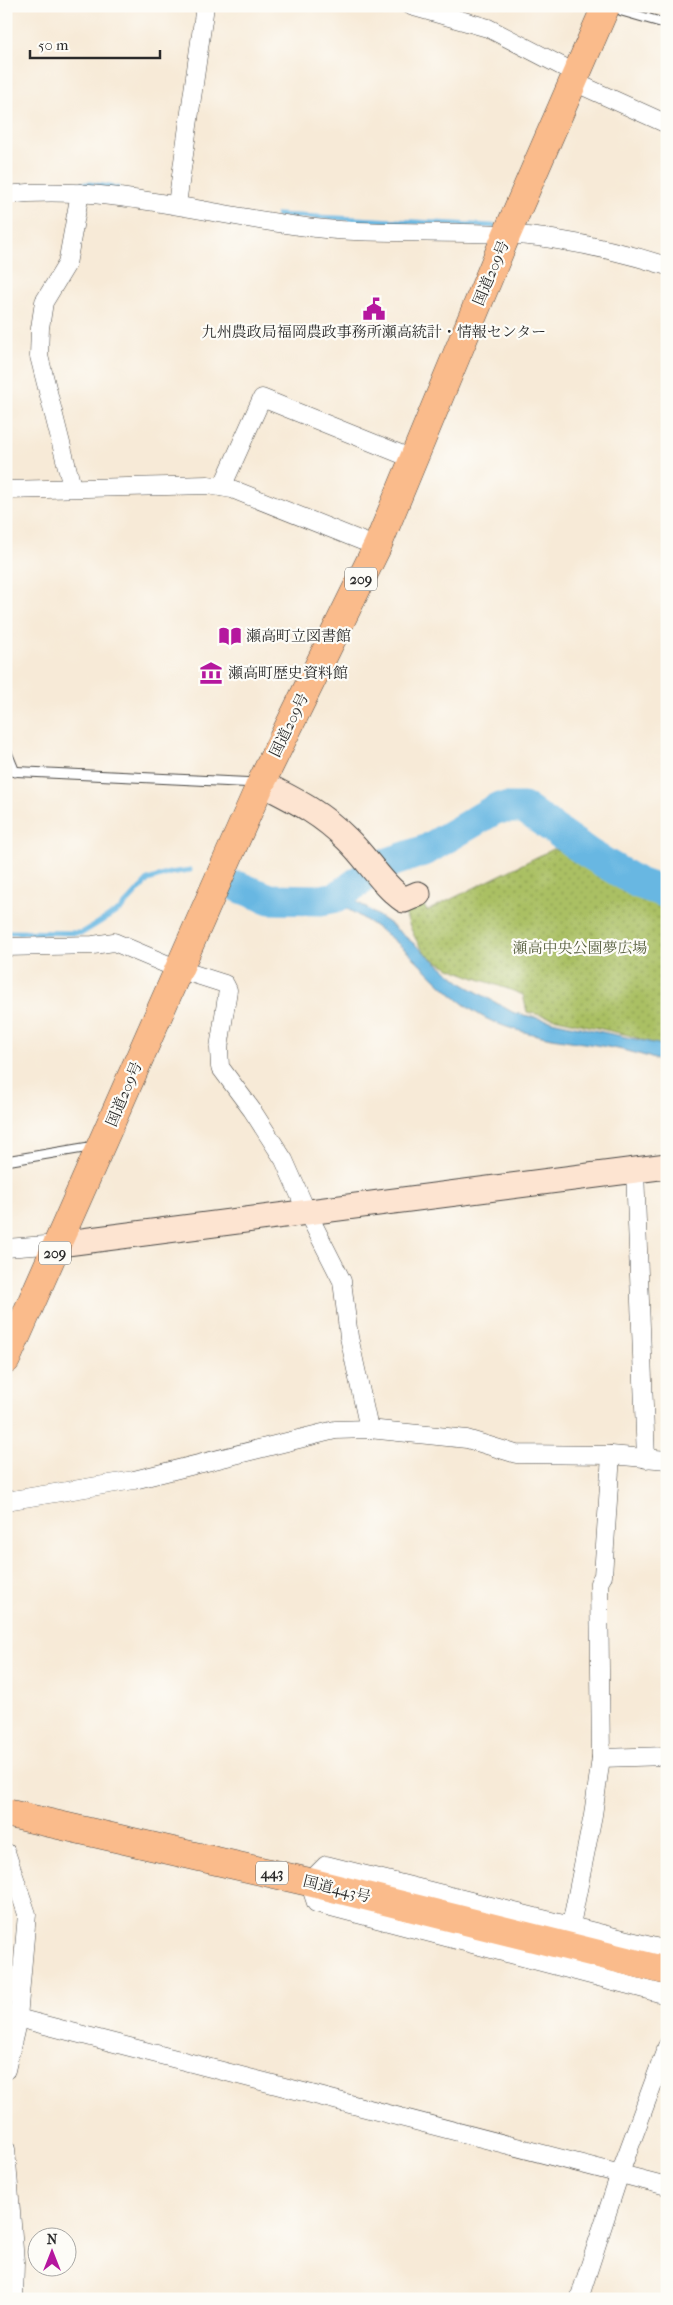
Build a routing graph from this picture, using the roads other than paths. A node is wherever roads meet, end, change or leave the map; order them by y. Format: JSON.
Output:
{"nodes":[{"id":1,"x":205,"y":6,"type":"edge"},
{"id":2,"x":411,"y":6,"type":"edge"},
{"id":3,"x":614,"y":8,"type":"edge"},
{"id":4,"x":667,"y":24,"type":"edge"},
{"id":5,"x":574,"y":77,"type":"junction"},
{"id":6,"x":667,"y":124,"type":"edge"},
{"id":7,"x":80,"y":194,"type":"junction"},
{"id":8,"x":6,"y":195,"type":"edge"},
{"id":9,"x":177,"y":204,"type":"junction"},
{"id":10,"x":506,"y":236,"type":"junction"},
{"id":11,"x":667,"y":266,"type":"edge"},
{"id":12,"x":413,"y":459,"type":"junction"},
{"id":13,"x":72,"y":487,"type":"junction"},
{"id":14,"x":222,"y":487,"type":"junction"},
{"id":15,"x":6,"y":490,"type":"edge"},
{"id":16,"x":377,"y":547,"type":"junction"},
{"id":17,"x":6,"y":750,"type":"edge"},
{"id":18,"x":10,"y":771,"type":"edge"},
{"id":19,"x":261,"y":783,"type":"junction"},
{"id":20,"x":418,"y":894,"type":"dead end"},
{"id":21,"x":6,"y":947,"type":"edge"},
{"id":22,"x":178,"y":969,"type":"junction"},
{"id":23,"x":102,"y":1145,"type":"junction"},
{"id":24,"x":6,"y":1161,"type":"edge"},
{"id":25,"x":667,"y":1166,"type":"edge"},
{"id":26,"x":635,"y":1170,"type":"junction"},
{"id":27,"x":307,"y":1212,"type":"junction"},
{"id":28,"x":59,"y":1244,"type":"junction"},
{"id":29,"x":6,"y":1248,"type":"edge"},
{"id":30,"x":6,"y":1360,"type":"edge"},
{"id":31,"x":369,"y":1429,"type":"junction"},
{"id":32,"x":611,"y":1455,"type":"junction"},
{"id":33,"x":646,"y":1459,"type":"junction"},
{"id":34,"x":667,"y":1460,"type":"edge"},
{"id":35,"x":6,"y":1501,"type":"edge"},
{"id":36,"x":667,"y":1756,"type":"edge"},
{"id":37,"x":601,"y":1758,"type":"junction"},
{"id":38,"x":6,"y":1813,"type":"edge"},
{"id":39,"x":6,"y":1852,"type":"edge"},
{"id":40,"x":310,"y":1882,"type":"junction"},
{"id":41,"x":571,"y":1925,"type":"junction"},
{"id":42,"x":667,"y":1950,"type":"edge"},
{"id":43,"x":667,"y":1971,"type":"edge"},
{"id":44,"x":667,"y":1995,"type":"edge"},
{"id":45,"x":12,"y":2017,"type":"edge"},
{"id":46,"x":667,"y":2046,"type":"edge"},
{"id":47,"x":6,"y":2070,"type":"edge"},
{"id":48,"x":6,"y":2149,"type":"edge"},
{"id":49,"x":620,"y":2174,"type":"junction"},
{"id":50,"x":667,"y":2186,"type":"edge"},
{"id":51,"x":14,"y":2299,"type":"edge"},
{"id":52,"x":579,"y":2299,"type":"edge"}],
"edges":[{"from":1,"to":9,"type":"street"},
{"from":2,"to":5,"type":"street"},
{"from":3,"to":4,"type":"lane"},
{"from":3,"to":5,"type":"highway","name":"国道209号","number":"209"},
{"from":5,"to":6,"type":"street"},
{"from":5,"to":10,"type":"highway","name":"国道209号","number":"209"},
{"from":7,"to":8,"type":"street"},
{"from":7,"to":9,"type":"street"},
{"from":7,"to":13,"type":"street"},
{"from":9,"to":10,"type":"street"},
{"from":10,"to":11,"type":"street"},
{"from":10,"to":12,"type":"highway","name":"国道209号","number":"209"},
{"from":12,"to":14,"type":"street"},
{"from":12,"to":16,"type":"highway","name":"国道209号","number":"209"},
{"from":13,"to":14,"type":"street"},
{"from":13,"to":15,"type":"street"},
{"from":14,"to":16,"type":"street"},
{"from":16,"to":19,"type":"highway","name":"国道209号","number":"209"},
{"from":17,"to":18,"type":"lane"},
{"from":18,"to":19,"type":"lane"},
{"from":19,"to":20,"type":"street"},
{"from":19,"to":22,"type":"highway","name":"国道209号","number":"209"},
{"from":21,"to":22,"type":"street"},
{"from":22,"to":23,"type":"highway","name":"国道209号","number":"209"},
{"from":22,"to":27,"type":"street"},
{"from":23,"to":24,"type":"lane"},
{"from":23,"to":28,"type":"highway","name":"国道209号","number":"209"},
{"from":25,"to":26,"type":"street"},
{"from":26,"to":27,"type":"street"},
{"from":26,"to":33,"type":"street"},
{"from":27,"to":28,"type":"street"},
{"from":27,"to":31,"type":"street"},
{"from":28,"to":29,"type":"street"},
{"from":28,"to":30,"type":"highway","name":"国道209号","number":"209"},
{"from":31,"to":32,"type":"street"},
{"from":31,"to":35,"type":"street"},
{"from":32,"to":33,"type":"street"},
{"from":32,"to":37,"type":"street"},
{"from":33,"to":34,"type":"street"},
{"from":36,"to":37,"type":"street"},
{"from":37,"to":41,"type":"street"},
{"from":38,"to":40,"type":"highway","name":"国道443号","number":"443"},
{"from":39,"to":45,"type":"street"},
{"from":40,"to":41,"type":"street"},
{"from":40,"to":43,"type":"highway","name":"国道443号","number":"443"},
{"from":40,"to":44,"type":"street"},
{"from":41,"to":42,"type":"street"},
{"from":45,"to":47,"type":"street"},
{"from":45,"to":49,"type":"street"},
{"from":46,"to":49,"type":"street"},
{"from":48,"to":51,"type":"street"},
{"from":49,"to":50,"type":"street"},
{"from":49,"to":52,"type":"street"}]}
